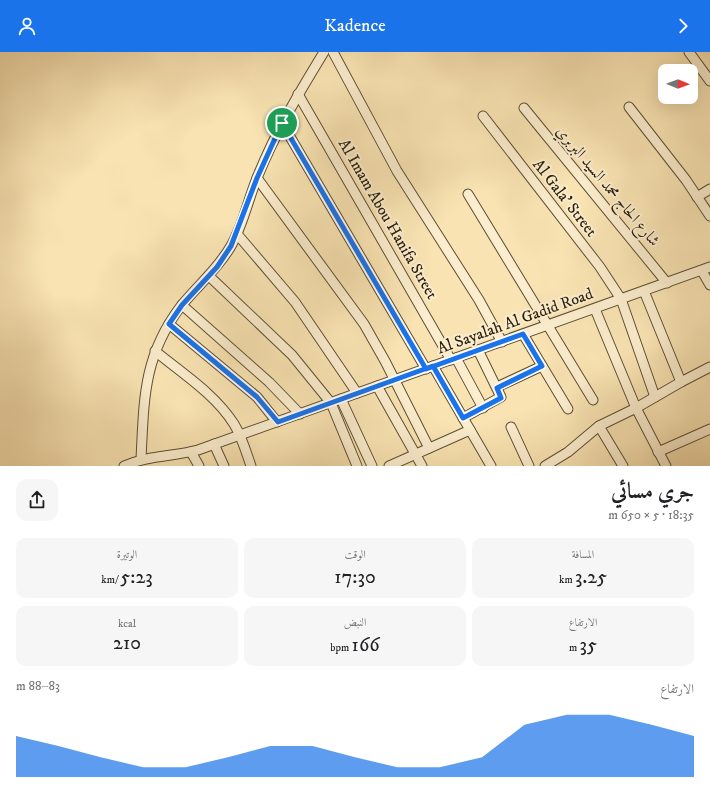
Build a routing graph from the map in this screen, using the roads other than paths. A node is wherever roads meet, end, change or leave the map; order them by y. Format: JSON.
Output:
{"nodes":[{"id":1,"x":324,"y":52,"type":"edge"},
{"id":2,"x":333,"y":52,"type":"edge"},
{"id":3,"x":689,"y":52,"type":"edge"},
{"id":4,"x":710,"y":81,"type":"edge"},
{"id":5,"x":298,"y":94,"type":"junction"},
{"id":6,"x":629,"y":106,"type":"dead end"},
{"id":7,"x":524,"y":108,"type":"dead end"},
{"id":8,"x":483,"y":116,"type":"dead end"},
{"id":9,"x":282,"y":123,"type":"junction"},
{"id":10,"x":257,"y":178,"type":"junction"},
{"id":11,"x":710,"y":189,"type":"edge"},
{"id":12,"x":468,"y":194,"type":"dead end"},
{"id":13,"x":697,"y":197,"type":"junction"},
{"id":14,"x":710,"y":216,"type":"edge"},
{"id":15,"x":237,"y":234,"type":"junction"},
{"id":16,"x":706,"y":269,"type":"edge"},
{"id":17,"x":209,"y":276,"type":"junction"},
{"id":18,"x":668,"y":283,"type":"junction"},
{"id":19,"x":710,"y":285,"type":"edge"},
{"id":20,"x":644,"y":291,"type":"junction"},
{"id":21,"x":621,"y":299,"type":"junction"},
{"id":22,"x":182,"y":305,"type":"junction"},
{"id":23,"x":595,"y":309,"type":"junction"},
{"id":24,"x":169,"y":324,"type":"junction"},
{"id":25,"x":548,"y":325,"type":"junction"},
{"id":26,"x":523,"y":334,"type":"junction"},
{"id":27,"x":502,"y":342,"type":"junction"},
{"id":28,"x":478,"y":350,"type":"junction"},
{"id":29,"x":155,"y":351,"type":"junction"},
{"id":30,"x":454,"y":359,"type":"junction"},
{"id":31,"x":542,"y":366,"type":"junction"},
{"id":32,"x":710,"y":367,"type":"edge"},
{"id":33,"x":430,"y":368,"type":"junction"},
{"id":34,"x":395,"y":380,"type":"junction"},
{"id":35,"x":681,"y":382,"type":"junction"},
{"id":36,"x":377,"y":386,"type":"junction"},
{"id":37,"x":497,"y":388,"type":"junction"},
{"id":38,"x":357,"y":394,"type":"junction"},
{"id":39,"x":655,"y":397,"type":"junction"},
{"id":40,"x":341,"y":399,"type":"junction"},
{"id":41,"x":593,"y":400,"type":"dead end"},
{"id":42,"x":331,"y":402,"type":"junction"},
{"id":43,"x":482,"y":408,"type":"junction"},
{"id":44,"x":636,"y":408,"type":"junction"},
{"id":45,"x":568,"y":409,"type":"dead end"},
{"id":46,"x":300,"y":414,"type":"junction"},
{"id":47,"x":463,"y":418,"type":"junction"},
{"id":48,"x":278,"y":422,"type":"junction"},
{"id":49,"x":599,"y":426,"type":"junction"},
{"id":50,"x":511,"y":427,"type":"dead end"},
{"id":51,"x":710,"y":429,"type":"edge"},
{"id":52,"x":470,"y":430,"type":"junction"},
{"id":53,"x":240,"y":435,"type":"junction"},
{"id":54,"x":214,"y":444,"type":"junction"},
{"id":55,"x":429,"y":448,"type":"junction"},
{"id":56,"x":191,"y":452,"type":"junction"},
{"id":57,"x":658,"y":452,"type":"junction"},
{"id":58,"x":415,"y":454,"type":"junction"},
{"id":59,"x":161,"y":456,"type":"junction"},
{"id":60,"x":141,"y":459,"type":"junction"},
{"id":61,"x":549,"y":465,"type":"edge"},
{"id":62,"x":124,"y":466,"type":"edge"},
{"id":63,"x":164,"y":466,"type":"edge"},
{"id":64,"x":199,"y":466,"type":"edge"},
{"id":65,"x":224,"y":466,"type":"edge"},
{"id":66,"x":251,"y":466,"type":"edge"},
{"id":67,"x":357,"y":466,"type":"edge"},
{"id":68,"x":372,"y":466,"type":"edge"},
{"id":69,"x":389,"y":466,"type":"edge"},
{"id":70,"x":422,"y":466,"type":"edge"},
{"id":71,"x":491,"y":466,"type":"edge"},
{"id":72,"x":529,"y":466,"type":"edge"},
{"id":73,"x":623,"y":466,"type":"edge"},
{"id":74,"x":666,"y":466,"type":"edge"}],
"edges":[{"from":1,"to":5,"type":"street"},
{"from":2,"to":27,"type":"street"},
{"from":3,"to":4,"type":"street"},
{"from":5,"to":9,"type":"street"},
{"from":5,"to":30,"type":"street","name":"Al Imam Abou Hanifa Street"},
{"from":6,"to":13,"type":"street"},
{"from":7,"to":18,"type":"street","name":"شارع الحاج محمد السيد البربري"},
{"from":8,"to":21,"type":"street","name":"Al Gala' Street"},
{"from":9,"to":10,"type":"street"},
{"from":9,"to":33,"type":"street"},
{"from":10,"to":15,"type":"street"},
{"from":10,"to":34,"type":"street"},
{"from":11,"to":13,"type":"street"},
{"from":12,"to":25,"type":"street"},
{"from":13,"to":14,"type":"street"},
{"from":15,"to":17,"type":"street"},
{"from":15,"to":38,"type":"street"},
{"from":16,"to":18,"type":"street","name":"Al Sayalah Al Gadid Road"},
{"from":16,"to":19,"type":"street"},
{"from":17,"to":22,"type":"street"},
{"from":17,"to":42,"type":"street"},
{"from":18,"to":20,"type":"street","name":"Al Sayalah Al Gadid Road"},
{"from":20,"to":21,"type":"street","name":"Al Sayalah Al Gadid Road"},
{"from":20,"to":35,"type":"street"},
{"from":21,"to":23,"type":"street","name":"Al Sayalah Al Gadid Road"},
{"from":21,"to":39,"type":"street","name":"Al Gala' Street"},
{"from":22,"to":24,"type":"street"},
{"from":22,"to":46,"type":"street"},
{"from":23,"to":25,"type":"street","name":"Al Sayalah Al Gadid Road"},
{"from":23,"to":44,"type":"street"},
{"from":24,"to":29,"type":"street"},
{"from":24,"to":48,"type":"street"},
{"from":25,"to":26,"type":"street","name":"Al Sayalah Al Gadid Road"},
{"from":25,"to":41,"type":"street"},
{"from":26,"to":27,"type":"street","name":"Al Sayalah Al Gadid Road"},
{"from":26,"to":31,"type":"street"},
{"from":27,"to":28,"type":"street","name":"Al Sayalah Al Gadid Road"},
{"from":28,"to":30,"type":"street","name":"Al Sayalah Al Gadid Road"},
{"from":28,"to":37,"type":"street"},
{"from":29,"to":53,"type":"street"},
{"from":29,"to":60,"type":"street"},
{"from":30,"to":33,"type":"street","name":"Al Sayalah Al Gadid Road"},
{"from":30,"to":43,"type":"street","name":"Al Imam Abou Hanifa Street"},
{"from":31,"to":37,"type":"street"},
{"from":31,"to":45,"type":"street"},
{"from":32,"to":35,"type":"street"},
{"from":33,"to":34,"type":"street","name":"Al Sayalah Al Gadid Road"},
{"from":33,"to":47,"type":"street"},
{"from":34,"to":36,"type":"street","name":"Al Sayalah Al Gadid Road"},
{"from":34,"to":55,"type":"street"},
{"from":35,"to":39,"type":"street"},
{"from":36,"to":38,"type":"street","name":"Al Sayalah Al Gadid Road"},
{"from":36,"to":58,"type":"street"},
{"from":37,"to":43,"type":"street"},
{"from":38,"to":40,"type":"street","name":"Al Sayalah Al Gadid Road"},
{"from":39,"to":44,"type":"street"},
{"from":40,"to":42,"type":"street","name":"Al Sayalah Al Gadid Road"},
{"from":40,"to":68,"type":"street"},
{"from":42,"to":46,"type":"street","name":"Al Sayalah Al Gadid Road"},
{"from":42,"to":67,"type":"street"},
{"from":43,"to":47,"type":"street"},
{"from":44,"to":49,"type":"street"},
{"from":44,"to":57,"type":"street"},
{"from":46,"to":48,"type":"street","name":"Al Sayalah Al Gadid Road"},
{"from":47,"to":52,"type":"street"},
{"from":48,"to":53,"type":"street","name":"Al Sayalah Al Gadid Road"},
{"from":49,"to":61,"type":"street"},
{"from":49,"to":73,"type":"street"},
{"from":50,"to":72,"type":"street"},
{"from":51,"to":57,"type":"street"},
{"from":52,"to":55,"type":"street"},
{"from":52,"to":71,"type":"street"},
{"from":53,"to":54,"type":"street","name":"Al Sayalah Al Gadid Road"},
{"from":53,"to":66,"type":"street"},
{"from":54,"to":56,"type":"street","name":"Al Sayalah Al Gadid Road"},
{"from":54,"to":65,"type":"street"},
{"from":55,"to":58,"type":"street"},
{"from":56,"to":59,"type":"street","name":"Al Sayalah Al Gadid Road"},
{"from":56,"to":64,"type":"street"},
{"from":57,"to":74,"type":"street"},
{"from":58,"to":69,"type":"street"},
{"from":58,"to":70,"type":"street"},
{"from":59,"to":60,"type":"street","name":"Al Sayalah Al Gadid Road"},
{"from":59,"to":63,"type":"street"},
{"from":60,"to":62,"type":"street","name":"Al Sayalah Al Gadid Road"}]}
